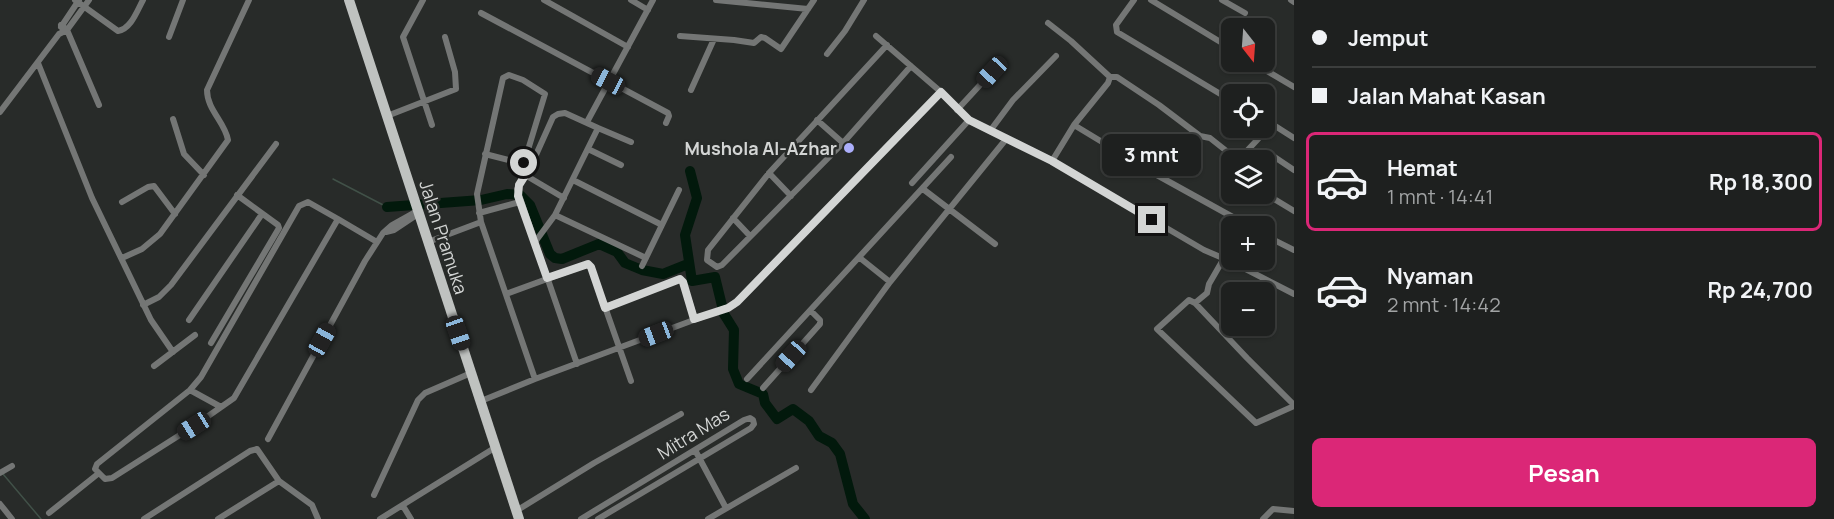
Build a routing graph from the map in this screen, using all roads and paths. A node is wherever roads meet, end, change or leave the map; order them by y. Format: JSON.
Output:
{"nodes":[{"id":1,"x":77,"y":0,"type":"edge"},
{"id":2,"x":143,"y":0,"type":"edge"},
{"id":3,"x":183,"y":0,"type":"edge"},
{"id":4,"x":249,"y":0,"type":"edge"},
{"id":5,"x":349,"y":0,"type":"edge"},
{"id":6,"x":423,"y":0,"type":"edge"},
{"id":7,"x":544,"y":0,"type":"edge"},
{"id":8,"x":631,"y":0,"type":"edge"},
{"id":9,"x":653,"y":0,"type":"edge"},
{"id":10,"x":716,"y":0,"type":"edge"},
{"id":11,"x":814,"y":0,"type":"edge"},
{"id":12,"x":864,"y":0,"type":"edge"},
{"id":13,"x":1134,"y":0,"type":"edge"},
{"id":14,"x":1151,"y":0,"type":"edge"},
{"id":15,"x":1222,"y":0,"type":"edge"},
{"id":16,"x":87,"y":3,"type":"edge"},
{"id":17,"x":808,"y":9,"type":"junction"},
{"id":18,"x":648,"y":10,"type":"junction"},
{"id":19,"x":481,"y":13,"type":"dead end"},
{"id":20,"x":1245,"y":13,"type":"dead end"},
{"id":21,"x":1048,"y":23,"type":"dead end"},
{"id":22,"x":64,"y":27,"type":"junction"},
{"id":23,"x":680,"y":36,"type":"dead end"},
{"id":24,"x":876,"y":36,"type":"dead end"},
{"id":25,"x":169,"y":37,"type":"dead end"},
{"id":26,"x":445,"y":37,"type":"dead end"},
{"id":27,"x":714,"y":39,"type":"junction"},
{"id":28,"x":1221,"y":42,"type":"edge"},
{"id":29,"x":887,"y":45,"type":"junction"},
{"id":30,"x":628,"y":47,"type":"junction"},
{"id":31,"x":827,"y":54,"type":"dead end"},
{"id":32,"x":1056,"y":56,"type":"dead end"},
{"id":33,"x":38,"y":63,"type":"junction"},
{"id":34,"x":911,"y":66,"type":"junction"},
{"id":35,"x":992,"y":72,"type":"dead end"},
{"id":36,"x":1269,"y":72,"type":"edge"},
{"id":37,"x":1110,"y":77,"type":"junction"},
{"id":38,"x":608,"y":81,"type":"junction"},
{"id":39,"x":1294,"y":87,"type":"edge"},
{"id":40,"x":691,"y":90,"type":"dead end"},
{"id":41,"x":941,"y":92,"type":"junction"},
{"id":42,"x":1221,"y":94,"type":"edge"},
{"id":43,"x":424,"y":101,"type":"junction"},
{"id":44,"x":99,"y":105,"type":"dead end"},
{"id":45,"x":957,"y":110,"type":"junction"},
{"id":46,"x":0,"y":112,"type":"edge"},
{"id":47,"x":387,"y":116,"type":"junction"},
{"id":48,"x":173,"y":119,"type":"dead end"},
{"id":49,"x":817,"y":120,"type":"junction"},
{"id":50,"x":969,"y":120,"type":"junction"},
{"id":51,"x":587,"y":122,"type":"junction"},
{"id":52,"x":666,"y":123,"type":"dead end"},
{"id":53,"x":432,"y":125,"type":"dead end"},
{"id":54,"x":1074,"y":125,"type":"junction"},
{"id":55,"x":1275,"y":126,"type":"edge"},
{"id":56,"x":598,"y":128,"type":"junction"},
{"id":57,"x":990,"y":131,"type":"junction"},
{"id":58,"x":1007,"y":138,"type":"junction"},
{"id":59,"x":1259,"y":138,"type":"edge"},
{"id":60,"x":1294,"y":138,"type":"edge"},
{"id":61,"x":631,"y":142,"type":"dead end"},
{"id":62,"x":843,"y":143,"type":"junction"},
{"id":63,"x":276,"y":144,"type":"dead end"},
{"id":64,"x":588,"y":149,"type":"junction"},
{"id":65,"x":485,"y":154,"type":"junction"},
{"id":66,"x":951,"y":157,"type":"dead end"},
{"id":67,"x":1275,"y":158,"type":"edge"},
{"id":68,"x":1052,"y":161,"type":"junction"},
{"id":69,"x":528,"y":165,"type":"junction"},
{"id":70,"x":621,"y":165,"type":"dead end"},
{"id":71,"x":1294,"y":170,"type":"edge"},
{"id":72,"x":769,"y":173,"type":"junction"},
{"id":73,"x":204,"y":175,"type":"junction"},
{"id":74,"x":525,"y":175,"type":"junction"},
{"id":75,"x":573,"y":180,"type":"junction"},
{"id":76,"x":912,"y":183,"type":"dead end"},
{"id":77,"x":923,"y":189,"type":"junction"},
{"id":78,"x":679,"y":190,"type":"dead end"},
{"id":79,"x":237,"y":195,"type":"junction"},
{"id":80,"x":791,"y":195,"type":"junction"},
{"id":81,"x":519,"y":197,"type":"junction"},
{"id":82,"x":564,"y":198,"type":"junction"},
{"id":83,"x":1275,"y":200,"type":"edge"},
{"id":84,"x":122,"y":202,"type":"dead end"},
{"id":85,"x":416,"y":209,"type":"junction"},
{"id":86,"x":479,"y":210,"type":"junction"},
{"id":87,"x":948,"y":210,"type":"junction"},
{"id":88,"x":1294,"y":211,"type":"edge"},
{"id":89,"x":175,"y":214,"type":"junction"},
{"id":90,"x":262,"y":214,"type":"junction"},
{"id":91,"x":555,"y":215,"type":"junction"},
{"id":92,"x":1232,"y":216,"type":"edge"},
{"id":93,"x":733,"y":218,"type":"junction"},
{"id":94,"x":338,"y":219,"type":"junction"},
{"id":95,"x":481,"y":222,"type":"junction"},
{"id":96,"x":662,"y":225,"type":"junction"},
{"id":97,"x":750,"y":236,"type":"junction"},
{"id":98,"x":539,"y":238,"type":"junction"},
{"id":99,"x":1275,"y":240,"type":"edge"},
{"id":100,"x":377,"y":242,"type":"junction"},
{"id":101,"x":427,"y":242,"type":"junction"},
{"id":102,"x":995,"y":244,"type":"dead end"},
{"id":103,"x":1294,"y":250,"type":"edge"},
{"id":104,"x":1221,"y":257,"type":"edge"},
{"id":105,"x":122,"y":258,"type":"junction"},
{"id":106,"x":646,"y":258,"type":"junction"},
{"id":107,"x":860,"y":258,"type":"junction"},
{"id":108,"x":1221,"y":263,"type":"edge"},
{"id":109,"x":642,"y":266,"type":"dead end"},
{"id":110,"x":1247,"y":270,"type":"edge"},
{"id":111,"x":547,"y":278,"type":"junction"},
{"id":112,"x":890,"y":282,"type":"junction"},
{"id":113,"x":506,"y":294,"type":"junction"},
{"id":114,"x":1294,"y":294,"type":"edge"},
{"id":115,"x":1195,"y":303,"type":"junction"},
{"id":116,"x":143,"y":304,"type":"junction"},
{"id":117,"x":605,"y":308,"type":"junction"},
{"id":118,"x":811,"y":311,"type":"junction"},
{"id":119,"x":694,"y":319,"type":"junction"},
{"id":120,"x":189,"y":320,"type":"dead end"},
{"id":121,"x":195,"y":335,"type":"dead end"},
{"id":122,"x":212,"y":343,"type":"dead end"},
{"id":123,"x":618,"y":348,"type":"junction"},
{"id":124,"x":173,"y":352,"type":"junction"},
{"id":125,"x":577,"y":364,"type":"junction"},
{"id":126,"x":154,"y":366,"type":"dead end"},
{"id":127,"x":471,"y":374,"type":"junction"},
{"id":128,"x":535,"y":379,"type":"junction"},
{"id":129,"x":747,"y":379,"type":"dead end"},
{"id":130,"x":631,"y":381,"type":"dead end"},
{"id":131,"x":763,"y":388,"type":"dead end"},
{"id":132,"x":190,"y":390,"type":"junction"},
{"id":133,"x":811,"y":390,"type":"dead end"},
{"id":134,"x":481,"y":401,"type":"junction"},
{"id":135,"x":1292,"y":405,"type":"edge"},
{"id":136,"x":221,"y":407,"type":"junction"},
{"id":137,"x":681,"y":414,"type":"dead end"},
{"id":138,"x":268,"y":439,"type":"dead end"},
{"id":139,"x":496,"y":447,"type":"junction"},
{"id":140,"x":695,"y":450,"type":"junction"},
{"id":141,"x":699,"y":459,"type":"junction"},
{"id":142,"x":12,"y":466,"type":"dead end"},
{"id":143,"x":796,"y":468,"type":"dead end"},
{"id":144,"x":2,"y":472,"type":"edge"},
{"id":145,"x":99,"y":473,"type":"junction"},
{"id":146,"x":279,"y":481,"type":"junction"},
{"id":147,"x":629,"y":490,"type":"junction"},
{"id":148,"x":374,"y":495,"type":"dead end"},
{"id":149,"x":633,"y":498,"type":"junction"},
{"id":150,"x":0,"y":504,"type":"edge"},
{"id":151,"x":403,"y":506,"type":"junction"},
{"id":152,"x":726,"y":508,"type":"junction"},
{"id":153,"x":1294,"y":511,"type":"edge"},
{"id":154,"x":7,"y":513,"type":"junction"},
{"id":155,"x":49,"y":513,"type":"dead end"},
{"id":156,"x":517,"y":515,"type":"edge"},
{"id":157,"x":0,"y":517,"type":"edge"},
{"id":158,"x":12,"y":519,"type":"edge"},
{"id":159,"x":144,"y":519,"type":"edge"},
{"id":160,"x":218,"y":519,"type":"edge"},
{"id":161,"x":311,"y":519,"type":"edge"},
{"id":162,"x":317,"y":519,"type":"edge"},
{"id":163,"x":380,"y":519,"type":"edge"},
{"id":164,"x":411,"y":519,"type":"edge"},
{"id":165,"x":581,"y":519,"type":"edge"},
{"id":166,"x":598,"y":519,"type":"edge"},
{"id":167,"x":708,"y":519,"type":"edge"},
{"id":168,"x":1263,"y":519,"type":"edge"}],
"edges":[{"from":1,"to":16,"type":"street"},
{"from":1,"to":22,"type":"street"},
{"from":2,"to":16,"type":"street"},
{"from":3,"to":25,"type":"street"},
{"from":4,"to":73,"type":"street"},
{"from":5,"to":47,"type":"main road","name":"Jalan Pramuka"},
{"from":6,"to":43,"type":"street"},
{"from":7,"to":30,"type":"street"},
{"from":8,"to":18,"type":"street"},
{"from":9,"to":18,"type":"street"},
{"from":10,"to":17,"type":"street"},
{"from":11,"to":17,"type":"street"},
{"from":12,"to":31,"type":"street"},
{"from":13,"to":42,"type":"street"},
{"from":14,"to":28,"type":"street"},
{"from":15,"to":20,"type":"street"},
{"from":16,"to":22,"type":"street"},
{"from":17,"to":27,"type":"street"},
{"from":18,"to":30,"type":"street"},
{"from":19,"to":38,"type":"street"},
{"from":21,"to":37,"type":"street"},
{"from":22,"to":33,"type":"street"},
{"from":22,"to":44,"type":"street"},
{"from":23,"to":27,"type":"street"},
{"from":24,"to":29,"type":"street"},
{"from":26,"to":43,"type":"street"},
{"from":27,"to":40,"type":"street"},
{"from":29,"to":34,"type":"street"},
{"from":29,"to":49,"type":"street"},
{"from":30,"to":38,"type":"street"},
{"from":32,"to":57,"type":"street"},
{"from":33,"to":46,"type":"street"},
{"from":33,"to":105,"type":"street"},
{"from":34,"to":41,"type":"street"},
{"from":34,"to":62,"type":"street"},
{"from":35,"to":45,"type":"street"},
{"from":36,"to":39,"type":"street"},
{"from":37,"to":54,"type":"street"},
{"from":37,"to":59,"type":"street"},
{"from":38,"to":51,"type":"street"},
{"from":38,"to":52,"type":"street"},
{"from":41,"to":45,"type":"street"},
{"from":41,"to":119,"type":"street"},
{"from":43,"to":47,"type":"street"},
{"from":43,"to":53,"type":"street"},
{"from":45,"to":50,"type":"street"},
{"from":47,"to":85,"type":"main road","name":"Jalan Pramuka"},
{"from":48,"to":73,"type":"street"},
{"from":49,"to":62,"type":"street"},
{"from":49,"to":72,"type":"street"},
{"from":50,"to":57,"type":"street"},
{"from":50,"to":76,"type":"street"},
{"from":51,"to":56,"type":"street"},
{"from":51,"to":69,"type":"street"},
{"from":54,"to":68,"type":"street"},
{"from":54,"to":92,"type":"street"},
{"from":55,"to":60,"type":"street"},
{"from":56,"to":61,"type":"street"},
{"from":56,"to":64,"type":"street"},
{"from":57,"to":58,"type":"street"},
{"from":58,"to":68,"type":"street"},
{"from":58,"to":87,"type":"street"},
{"from":62,"to":80,"type":"street"},
{"from":63,"to":79,"type":"street"},
{"from":64,"to":70,"type":"street"},
{"from":64,"to":75,"type":"street"},
{"from":65,"to":69,"type":"street"},
{"from":65,"to":69,"type":"street"},
{"from":65,"to":86,"type":"street"},
{"from":66,"to":77,"type":"street"},
{"from":67,"to":71,"type":"street"},
{"from":68,"to":104,"type":"street"},
{"from":69,"to":74,"type":"street"},
{"from":72,"to":80,"type":"street"},
{"from":72,"to":93,"type":"street"},
{"from":73,"to":89,"type":"street"},
{"from":74,"to":81,"type":"street"},
{"from":74,"to":82,"type":"street"},
{"from":75,"to":82,"type":"street"},
{"from":75,"to":96,"type":"street"},
{"from":77,"to":87,"type":"street"},
{"from":77,"to":107,"type":"street"},
{"from":78,"to":96,"type":"street"},
{"from":79,"to":90,"type":"street"},
{"from":79,"to":116,"type":"street"},
{"from":80,"to":97,"type":"street"},
{"from":81,"to":86,"type":"street"},
{"from":81,"to":98,"type":"street"},
{"from":82,"to":91,"type":"street"},
{"from":83,"to":88,"type":"street"},
{"from":84,"to":89,"type":"street"},
{"from":85,"to":100,"type":"street"},
{"from":85,"to":101,"type":"main road","name":"Jalan Pramuka"},
{"from":86,"to":95,"type":"street"},
{"from":87,"to":102,"type":"street"},
{"from":87,"to":112,"type":"street"},
{"from":89,"to":105,"type":"street"},
{"from":90,"to":120,"type":"street"},
{"from":90,"to":122,"type":"street"},
{"from":91,"to":98,"type":"street"},
{"from":91,"to":106,"type":"street"},
{"from":93,"to":97,"type":"street"},
{"from":93,"to":97,"type":"street"},
{"from":94,"to":100,"type":"street"},
{"from":94,"to":132,"type":"street"},
{"from":94,"to":136,"type":"street"},
{"from":95,"to":101,"type":"street"},
{"from":95,"to":113,"type":"street"},
{"from":96,"to":106,"type":"street"},
{"from":98,"to":111,"type":"street"},
{"from":99,"to":103,"type":"street"},
{"from":100,"to":138,"type":"street"},
{"from":101,"to":127,"type":"main road","name":"Jalan Pramuka"},
{"from":105,"to":116,"type":"street"},
{"from":106,"to":109,"type":"street"},
{"from":107,"to":112,"type":"street"},
{"from":107,"to":118,"type":"street"},
{"from":108,"to":115,"type":"street"},
{"from":110,"to":114,"type":"street"},
{"from":111,"to":113,"type":"street"},
{"from":111,"to":117,"type":"street"},
{"from":111,"to":125,"type":"street"},
{"from":112,"to":133,"type":"street"},
{"from":113,"to":128,"type":"street"},
{"from":115,"to":135,"type":"street"},
{"from":115,"to":135,"type":"street"},
{"from":116,"to":124,"type":"street"},
{"from":117,"to":119,"type":"street"},
{"from":117,"to":123,"type":"street"},
{"from":118,"to":129,"type":"street"},
{"from":118,"to":131,"type":"street"},
{"from":119,"to":123,"type":"street"},
{"from":121,"to":124,"type":"street"},
{"from":123,"to":125,"type":"street"},
{"from":123,"to":130,"type":"street"},
{"from":124,"to":126,"type":"street"},
{"from":125,"to":128,"type":"street"},
{"from":127,"to":134,"type":"main road","name":"Jalan Pramuka"},
{"from":127,"to":148,"type":"street"},
{"from":128,"to":134,"type":"street"},
{"from":132,"to":136,"type":"street"},
{"from":132,"to":145,"type":"street"},
{"from":134,"to":139,"type":"main road","name":"Jalan Pramuka"},
{"from":136,"to":145,"type":"street"},
{"from":137,"to":156,"type":"street"},
{"from":139,"to":151,"type":"street"},
{"from":139,"to":156,"type":"main road","name":"Jalan Pramuka"},
{"from":140,"to":141,"type":"street"},
{"from":140,"to":141,"type":"street","name":"Mitra Mas"},
{"from":140,"to":147,"type":"street","name":"Mitra Mas"},
{"from":141,"to":149,"type":"street","name":"Mitra Mas"},
{"from":141,"to":152,"type":"street"},
{"from":142,"to":144,"type":"street"},
{"from":143,"to":152,"type":"street"},
{"from":145,"to":155,"type":"street"},
{"from":146,"to":159,"type":"street"},
{"from":146,"to":160,"type":"street"},
{"from":146,"to":162,"type":"street"},
{"from":147,"to":149,"type":"street"},
{"from":147,"to":165,"type":"street","name":"Mitra Mas"},
{"from":149,"to":166,"type":"street","name":"Mitra Mas"},
{"from":150,"to":154,"type":"street"},
{"from":151,"to":163,"type":"street"},
{"from":151,"to":164,"type":"street"},
{"from":152,"to":167,"type":"street"},
{"from":153,"to":168,"type":"street"},
{"from":154,"to":157,"type":"street"},
{"from":154,"to":158,"type":"street"},
{"from":161,"to":162,"type":"street"}]}
